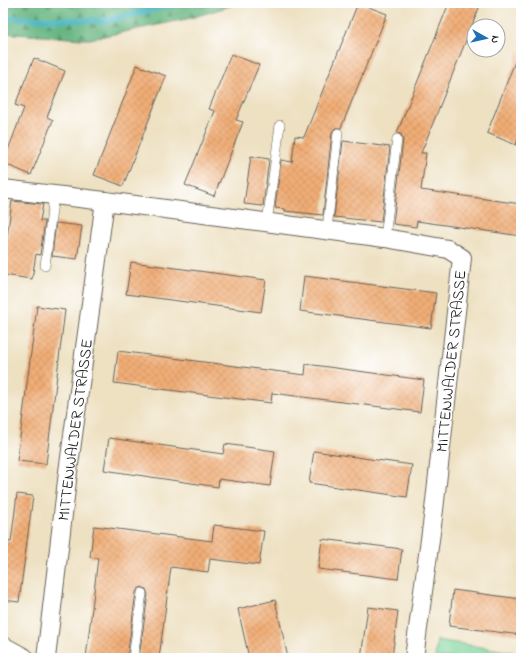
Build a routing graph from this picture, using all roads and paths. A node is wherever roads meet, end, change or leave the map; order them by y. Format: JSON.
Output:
{"nodes":[{"id":1,"x":280,"y":125,"type":"dead end"},
{"id":2,"x":338,"y":133,"type":"dead end"},
{"id":3,"x":397,"y":139,"type":"dead end"},
{"id":4,"x":3,"y":189,"type":"edge"},
{"id":5,"x":54,"y":194,"type":"junction"},
{"id":6,"x":105,"y":201,"type":"junction"},
{"id":7,"x":267,"y":222,"type":"junction"},
{"id":8,"x":327,"y":230,"type":"junction"},
{"id":9,"x":385,"y":238,"type":"junction"},
{"id":10,"x":45,"y":266,"type":"dead end"},
{"id":11,"x":142,"y":593,"type":"dead end"},
{"id":12,"x":3,"y":646,"type":"edge"},
{"id":13,"x":25,"y":658,"type":"edge"},
{"id":14,"x":46,"y":658,"type":"edge"},
{"id":15,"x":133,"y":658,"type":"edge"},
{"id":16,"x":414,"y":658,"type":"edge"}],
"edges":[{"from":1,"to":7,"type":"lane"},
{"from":2,"to":8,"type":"lane"},
{"from":3,"to":9,"type":"lane"},
{"from":4,"to":5,"type":"street","name":"MITTENWALDER STRASSE"},
{"from":5,"to":6,"type":"street","name":"MITTENWALDER STRASSE"},
{"from":5,"to":10,"type":"lane"},
{"from":6,"to":7,"type":"street","name":"MITTENWALDER STRASSE"},
{"from":6,"to":14,"type":"street","name":"MITTENWALDER STRASSE"},
{"from":7,"to":8,"type":"street","name":"MITTENWALDER STRASSE"},
{"from":8,"to":9,"type":"street","name":"MITTENWALDER STRASSE"},
{"from":9,"to":16,"type":"street","name":"MITTENWALDER STRASSE"},
{"from":11,"to":15,"type":"lane"},
{"from":12,"to":13,"type":"street"}]}
